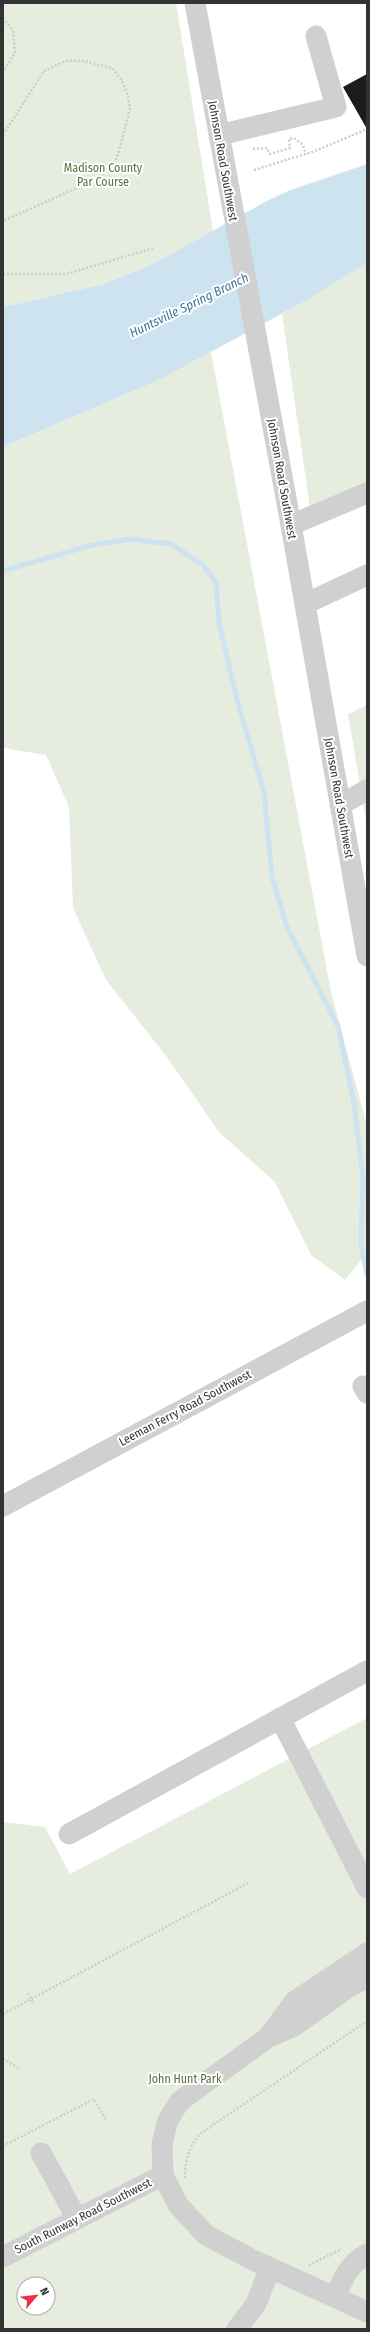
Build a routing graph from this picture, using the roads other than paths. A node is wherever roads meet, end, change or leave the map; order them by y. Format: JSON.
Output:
{"nodes":[{"id":1,"x":195,"y":3,"type":"edge"},
{"id":2,"x":316,"y":36,"type":"dead end"},
{"id":3,"x":218,"y":135,"type":"junction"},
{"id":4,"x":367,"y":493,"type":"edge"},
{"id":5,"x":291,"y":525,"type":"junction"},
{"id":6,"x":367,"y":575,"type":"edge"},
{"id":7,"x":305,"y":604,"type":"junction"},
{"id":8,"x":367,"y":790,"type":"edge"},
{"id":9,"x":340,"y":805,"type":"junction"},
{"id":10,"x":367,"y":956,"type":"edge"},
{"id":11,"x":366,"y":1312,"type":"edge"},
{"id":12,"x":3,"y":1506,"type":"edge"},
{"id":13,"x":367,"y":1671,"type":"edge"},
{"id":14,"x":280,"y":1718,"type":"junction"},
{"id":15,"x":69,"y":1834,"type":"dead end"},
{"id":16,"x":367,"y":1888,"type":"edge"},
{"id":17,"x":367,"y":1953,"type":"edge"},
{"id":18,"x":367,"y":1977,"type":"edge"},
{"id":19,"x":267,"y":2038,"type":"junction"},
{"id":20,"x":42,"y":2153,"type":"dead end"},
{"id":21,"x":163,"y":2175,"type":"junction"},
{"id":22,"x":77,"y":2219,"type":"junction"},
{"id":23,"x":367,"y":2254,"type":"edge"},
{"id":24,"x":3,"y":2257,"type":"edge"},
{"id":25,"x":270,"y":2268,"type":"junction"},
{"id":26,"x":336,"y":2297,"type":"junction"},
{"id":27,"x":367,"y":2312,"type":"edge"},
{"id":28,"x":237,"y":2329,"type":"edge"}],
"edges":[{"from":1,"to":3,"type":"street","name":"Johnson Road Southwest"},
{"from":2,"to":3,"type":"street"},
{"from":3,"to":5,"type":"street","name":"Johnson Road Southwest"},
{"from":4,"to":5,"type":"street"},
{"from":5,"to":7,"type":"street","name":"Johnson Road Southwest"},
{"from":6,"to":7,"type":"street"},
{"from":7,"to":9,"type":"street","name":"Johnson Road Southwest"},
{"from":8,"to":9,"type":"street"},
{"from":9,"to":10,"type":"street","name":"Johnson Road Southwest"},
{"from":11,"to":12,"type":"street","name":"Leeman Ferry Road Southwest"},
{"from":13,"to":14,"type":"street"},
{"from":14,"to":15,"type":"street"},
{"from":14,"to":16,"type":"street"},
{"from":17,"to":19,"type":"street"},
{"from":18,"to":19,"type":"street"},
{"from":19,"to":21,"type":"street"},
{"from":20,"to":22,"type":"street"},
{"from":21,"to":22,"type":"street","name":"South Runway Road Southwest"},
{"from":21,"to":25,"type":"street"},
{"from":22,"to":24,"type":"street","name":"South Runway Road Southwest"},
{"from":23,"to":26,"type":"street"},
{"from":25,"to":26,"type":"street"},
{"from":25,"to":28,"type":"street"},
{"from":26,"to":27,"type":"street"}]}
